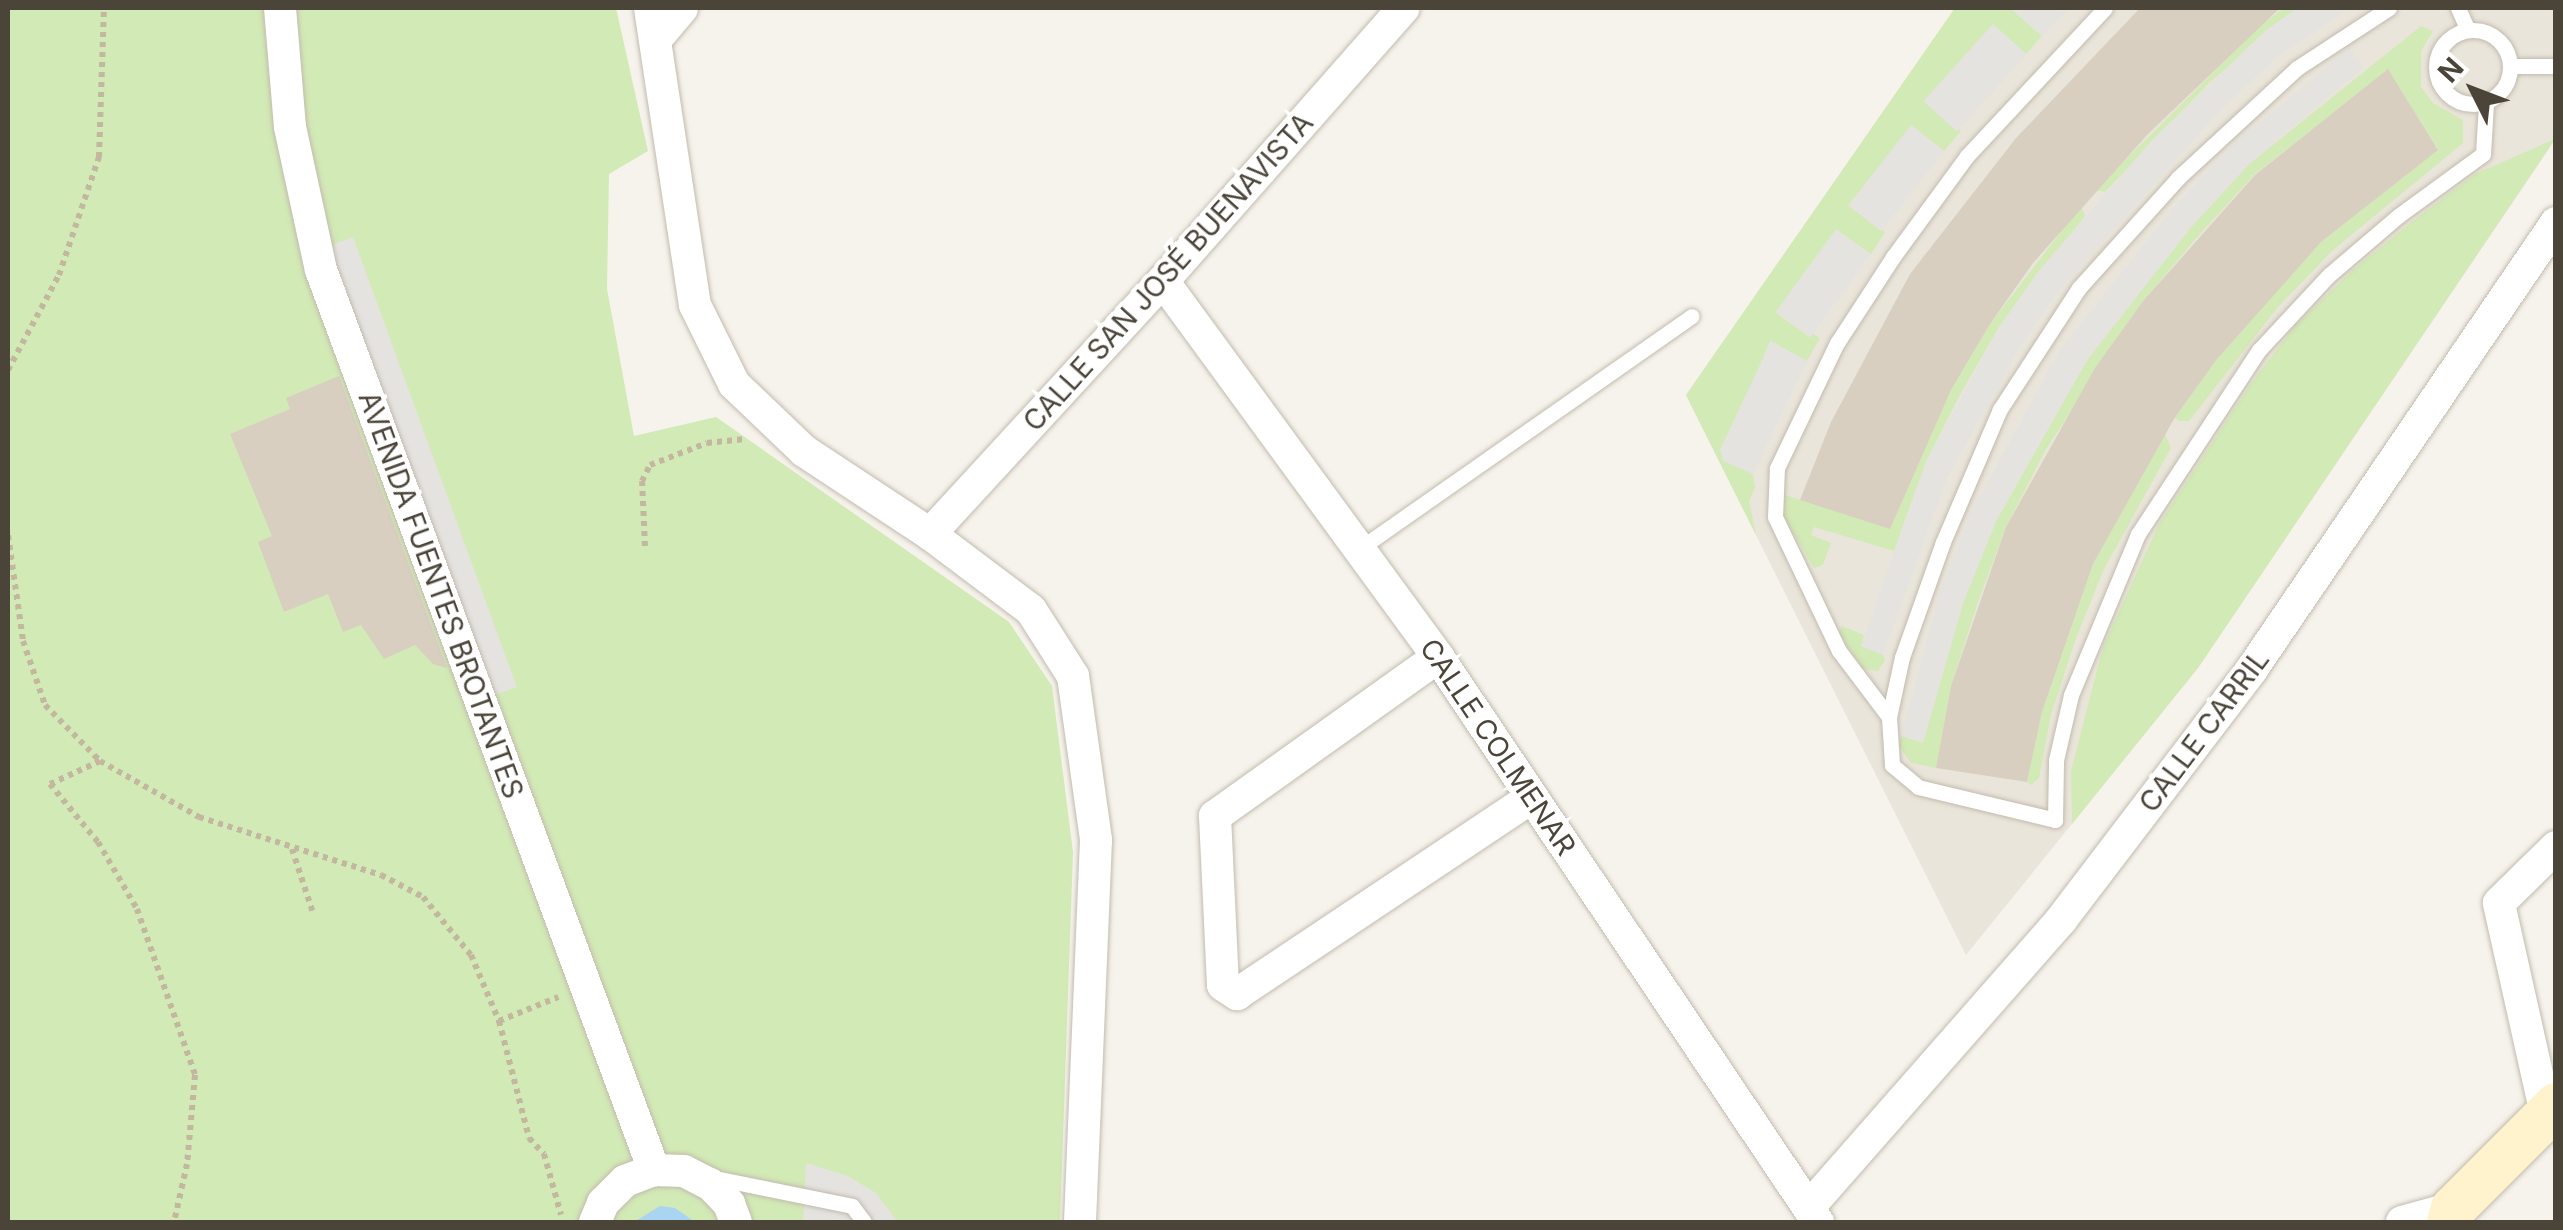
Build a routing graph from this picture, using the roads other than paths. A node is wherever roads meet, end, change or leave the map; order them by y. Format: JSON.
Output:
{"nodes":[{"id":1,"x":280,"y":8,"type":"edge"},
{"id":2,"x":682,"y":8,"type":"edge"},
{"id":3,"x":1404,"y":8,"type":"edge"},
{"id":4,"x":2105,"y":8,"type":"edge"},
{"id":5,"x":2390,"y":8,"type":"edge"},
{"id":6,"x":2458,"y":8,"type":"edge"},
{"id":7,"x":654,"y":23,"type":"edge"},
{"id":8,"x":2468,"y":30,"type":"junction"},
{"id":9,"x":2511,"y":66,"type":"junction"},
{"id":10,"x":2556,"y":66,"type":"edge"},
{"id":11,"x":2486,"y":103,"type":"junction"},
{"id":12,"x":2556,"y":224,"type":"edge"},
{"id":13,"x":1163,"y":280,"type":"junction"},
{"id":14,"x":1692,"y":316,"type":"dead end"},
{"id":15,"x":930,"y":534,"type":"junction"},
{"id":16,"x":1359,"y":549,"type":"junction"},
{"id":17,"x":1438,"y":657,"type":"junction"},
{"id":18,"x":1888,"y":717,"type":"junction"},
{"id":19,"x":1532,"y":797,"type":"junction"},
{"id":20,"x":2556,"y":847,"type":"edge"},
{"id":21,"x":2551,"y":1109,"type":"edge"},
{"id":22,"x":669,"y":1171,"type":"junction"},
{"id":23,"x":1814,"y":1214,"type":"edge"},
{"id":24,"x":2451,"y":1215,"type":"edge"},
{"id":25,"x":596,"y":1222,"type":"edge"},
{"id":26,"x":736,"y":1222,"type":"edge"},
{"id":27,"x":864,"y":1222,"type":"edge"},
{"id":28,"x":1080,"y":1222,"type":"edge"},
{"id":29,"x":2402,"y":1222,"type":"edge"}],
"edges":[{"from":1,"to":22,"type":"street","name":"AVENIDA FUENTES BROTANTES"},
{"from":2,"to":7,"type":"street"},
{"from":3,"to":13,"type":"street","name":"CALLE SAN JOSÉ BUENAVISTA"},
{"from":4,"to":18,"type":"lane"},
{"from":5,"to":18,"type":"lane"},
{"from":6,"to":8,"type":"lane"},
{"from":7,"to":15,"type":"street"},
{"from":8,"to":9,"type":"lane"},
{"from":8,"to":11,"type":"lane"},
{"from":9,"to":10,"type":"lane"},
{"from":9,"to":11,"type":"lane"},
{"from":11,"to":18,"type":"lane"},
{"from":12,"to":23,"type":"street","name":"CALLE CARRIL"},
{"from":13,"to":15,"type":"street","name":"CALLE SAN JOSÉ BUENAVISTA"},
{"from":13,"to":16,"type":"street","name":"CALLE COLMENAR"},
{"from":14,"to":16,"type":"lane"},
{"from":15,"to":28,"type":"street"},
{"from":16,"to":17,"type":"street","name":"CALLE COLMENAR"},
{"from":17,"to":19,"type":"street","name":"CALLE COLMENAR"},
{"from":17,"to":19,"type":"street"},
{"from":19,"to":23,"type":"street","name":"CALLE COLMENAR"},
{"from":20,"to":21,"type":"street"},
{"from":21,"to":24,"type":"street"},
{"from":22,"to":25,"type":"street"},
{"from":22,"to":26,"type":"street"},
{"from":22,"to":27,"type":"lane"},
{"from":24,"to":29,"type":"street"}]}
